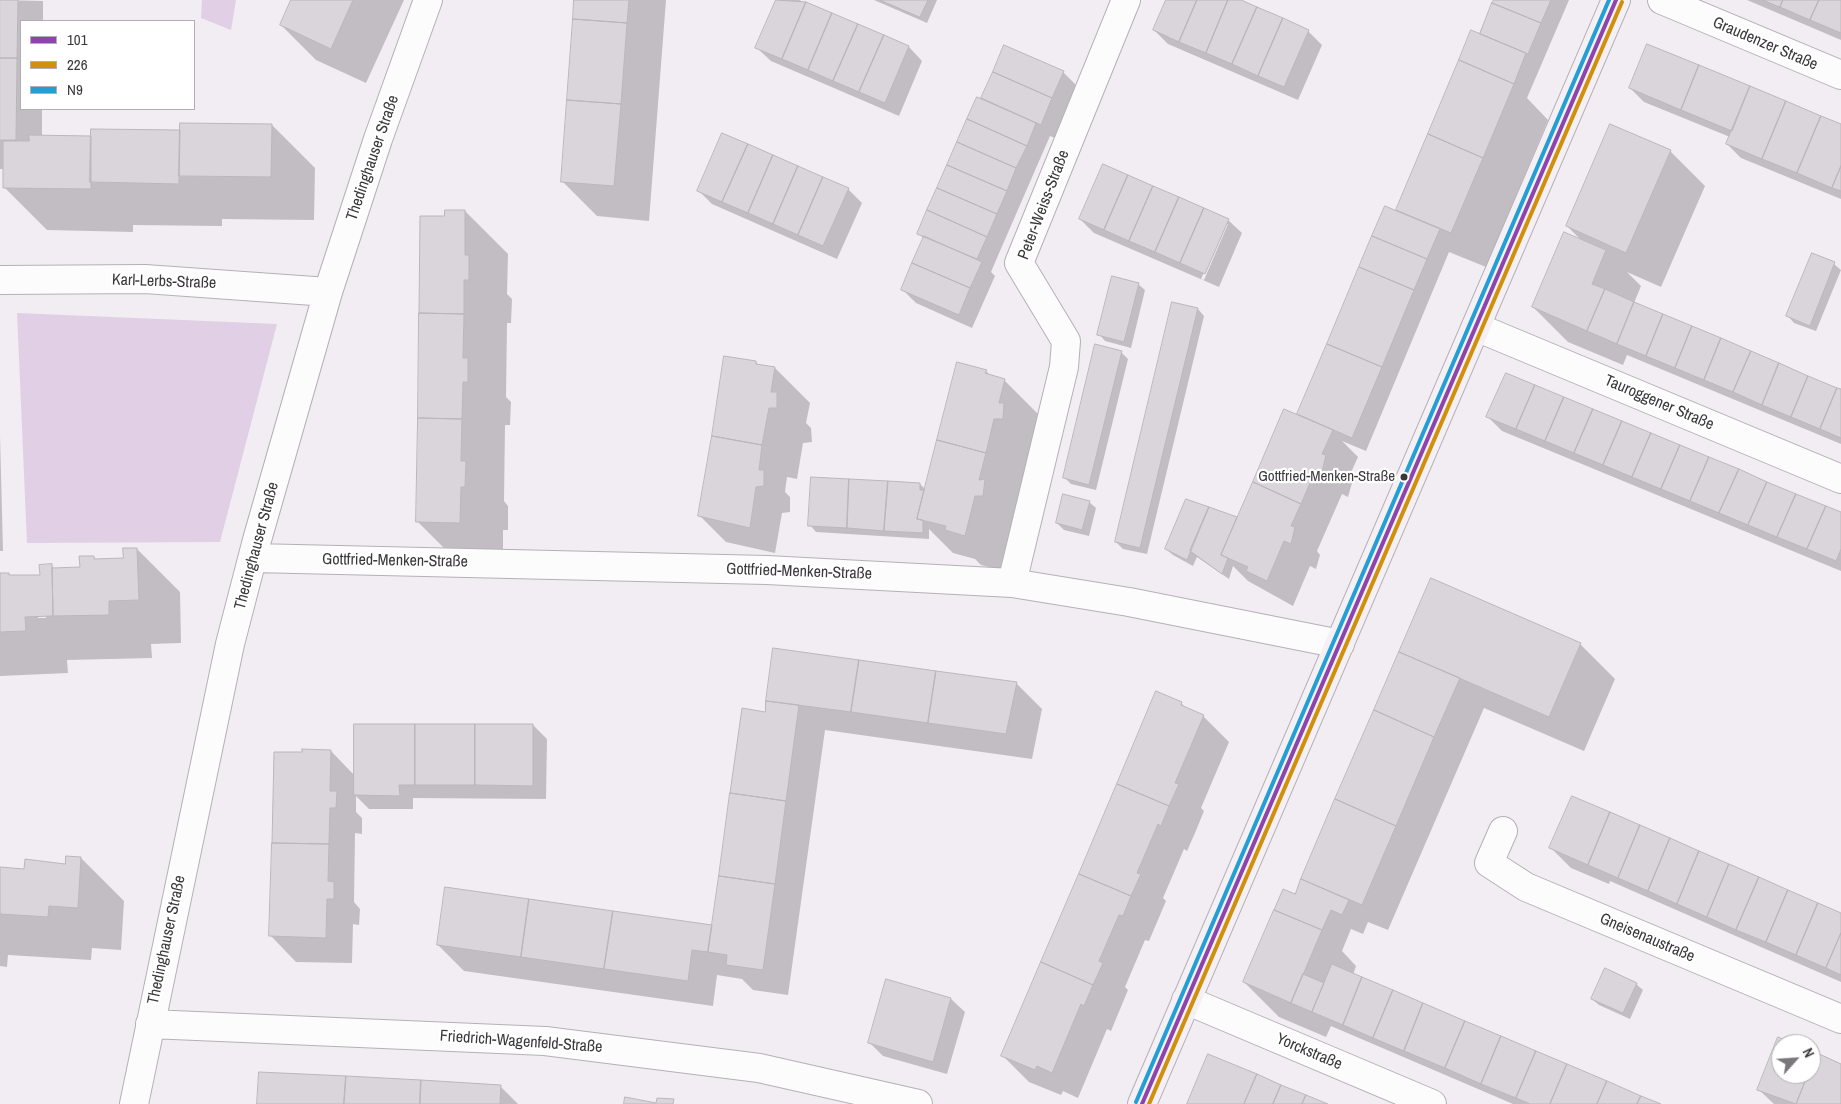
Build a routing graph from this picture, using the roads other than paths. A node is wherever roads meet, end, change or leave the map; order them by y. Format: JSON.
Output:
{"nodes":[{"id":1,"x":428,"y":0,"type":"edge"},
{"id":2,"x":1126,"y":0,"type":"edge"},
{"id":3,"x":1616,"y":0,"type":"edge"},
{"id":4,"x":1662,"y":0,"type":"edge"},
{"id":5,"x":1841,"y":75,"type":"edge"},
{"id":6,"x":0,"y":280,"type":"edge"},
{"id":7,"x":328,"y":292,"type":"junction"},
{"id":8,"x":1476,"y":326,"type":"junction"},
{"id":9,"x":1841,"y":479,"type":"edge"},
{"id":10,"x":253,"y":558,"type":"junction"},
{"id":11,"x":1012,"y":583,"type":"junction"},
{"id":12,"x":1340,"y":644,"type":"junction"},
{"id":13,"x":1503,"y":831,"type":"dead end"},
{"id":14,"x":1186,"y":1000,"type":"junction"},
{"id":15,"x":1841,"y":1019,"type":"edge"},
{"id":16,"x":150,"y":1024,"type":"junction"},
{"id":17,"x":134,"y":1104,"type":"edge"},
{"id":18,"x":918,"y":1104,"type":"edge"},
{"id":19,"x":1142,"y":1104,"type":"edge"},
{"id":20,"x":1432,"y":1104,"type":"edge"}],
"edges":[{"from":1,"to":7,"type":"street","name":"Thedinghauser Straße"},
{"from":2,"to":11,"type":"street","name":"Peter-Weiss-Straße"},
{"from":3,"to":8,"type":"street"},
{"from":4,"to":5,"type":"street","name":"Graudenzer Straße"},
{"from":6,"to":7,"type":"street","name":"Karl-Lerbs-Straße"},
{"from":7,"to":10,"type":"street","name":"Thedinghauser Straße"},
{"from":8,"to":9,"type":"street","name":"Tauroggener Straße"},
{"from":8,"to":12,"type":"street"},
{"from":10,"to":11,"type":"street","name":"Gottfried-Menken-Straße"},
{"from":10,"to":16,"type":"street","name":"Thedinghauser Straße"},
{"from":11,"to":12,"type":"street","name":"Gottfried-Menken-Straße"},
{"from":12,"to":14,"type":"street"},
{"from":13,"to":15,"type":"street","name":"Gneisenaustraße"},
{"from":14,"to":19,"type":"street"},
{"from":14,"to":20,"type":"street","name":"Yorckstraße"},
{"from":16,"to":17,"type":"street","name":"Thedinghauser Straße"},
{"from":16,"to":18,"type":"street","name":"Friedrich-Wagenfeld-Straße"}]}
